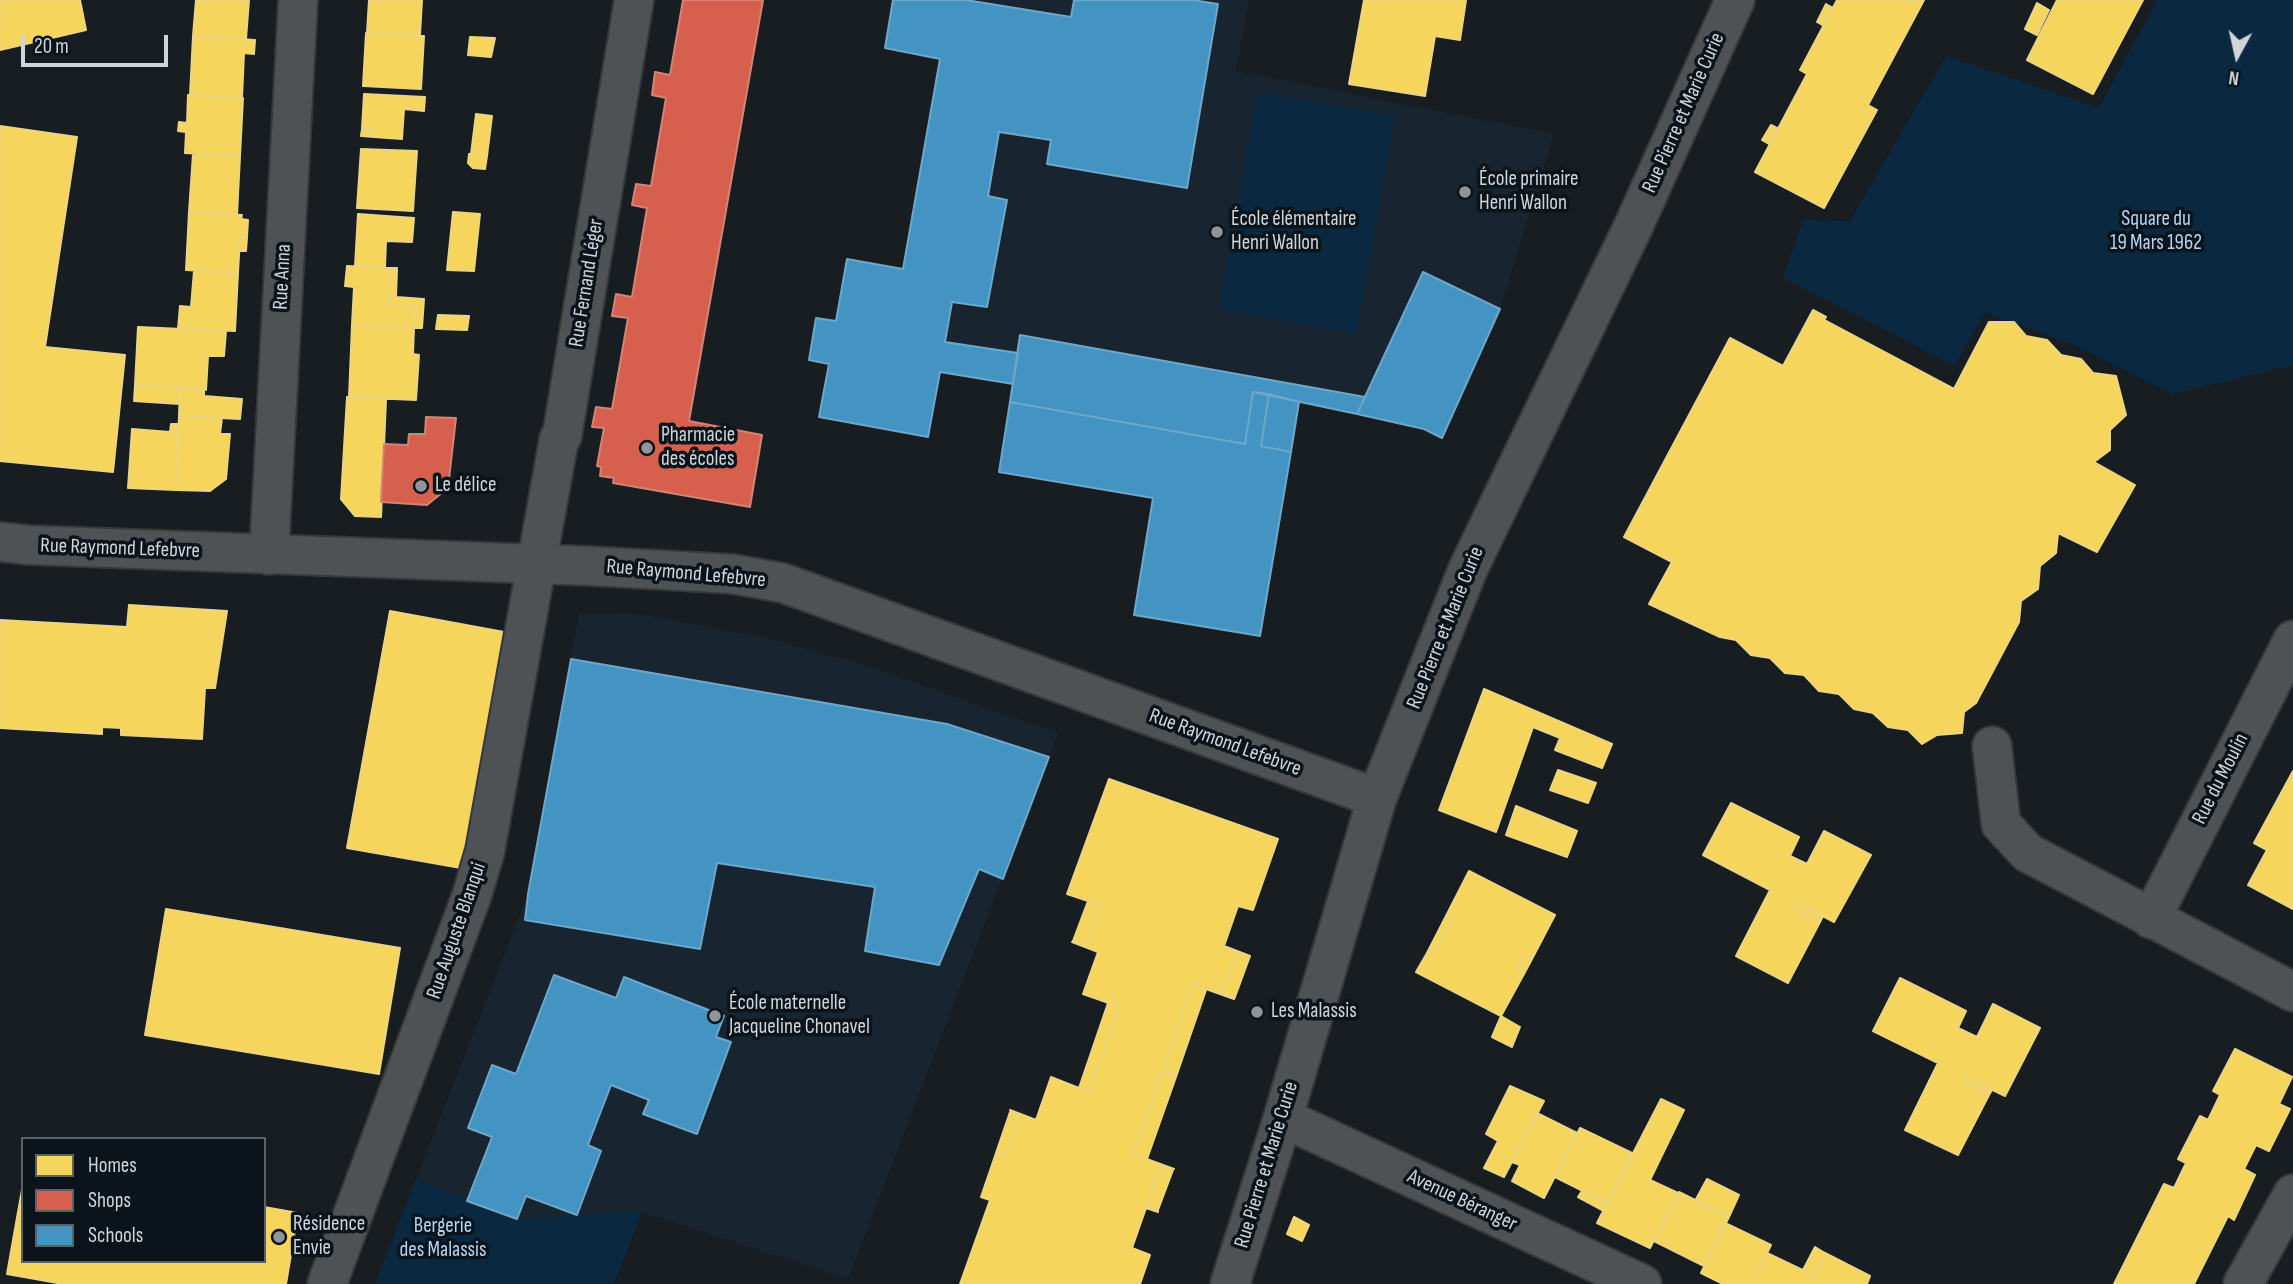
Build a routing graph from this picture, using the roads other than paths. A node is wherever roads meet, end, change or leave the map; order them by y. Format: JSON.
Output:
{"nodes":[{"id":1,"x":298,"y":0,"type":"edge"},
{"id":2,"x":634,"y":0,"type":"edge"},
{"id":3,"x":1735,"y":0,"type":"edge"},
{"id":4,"x":0,"y":541,"type":"edge"},
{"id":5,"x":269,"y":555,"type":"junction"},
{"id":6,"x":537,"y":564,"type":"junction"},
{"id":7,"x":2293,"y":640,"type":"edge"},
{"id":8,"x":1992,"y":746,"type":"dead end"},
{"id":9,"x":1377,"y":799,"type":"junction"},
{"id":10,"x":2151,"y":919,"type":"junction"},
{"id":11,"x":2293,"y":992,"type":"edge"},
{"id":12,"x":1283,"y":1118,"type":"junction"},
{"id":13,"x":2293,"y":1194,"type":"edge"},
{"id":14,"x":327,"y":1284,"type":"edge"},
{"id":15,"x":1230,"y":1284,"type":"edge"},
{"id":16,"x":1642,"y":1284,"type":"edge"},
{"id":17,"x":2243,"y":1284,"type":"edge"}],
"edges":[{"from":1,"to":5,"type":"street","name":"Rue Anna"},
{"from":2,"to":6,"type":"street","name":"Rue Fernand Léger"},
{"from":3,"to":9,"type":"street","name":"Rue Pierre et Marie Curie"},
{"from":4,"to":5,"type":"street","name":"Rue Raymond Lefebvre"},
{"from":5,"to":6,"type":"street","name":"Rue Raymond Lefebvre"},
{"from":6,"to":9,"type":"street","name":"Rue Raymond Lefebvre"},
{"from":6,"to":14,"type":"street","name":"Rue Auguste Blanqui"},
{"from":7,"to":10,"type":"street","name":"Rue du Moulin"},
{"from":8,"to":10,"type":"street"},
{"from":9,"to":12,"type":"street","name":"Rue Pierre et Marie Curie"},
{"from":10,"to":11,"type":"street"},
{"from":12,"to":15,"type":"street","name":"Rue Pierre et Marie Curie"},
{"from":12,"to":16,"type":"street","name":"Avenue Béranger"},
{"from":13,"to":17,"type":"street"}]}
